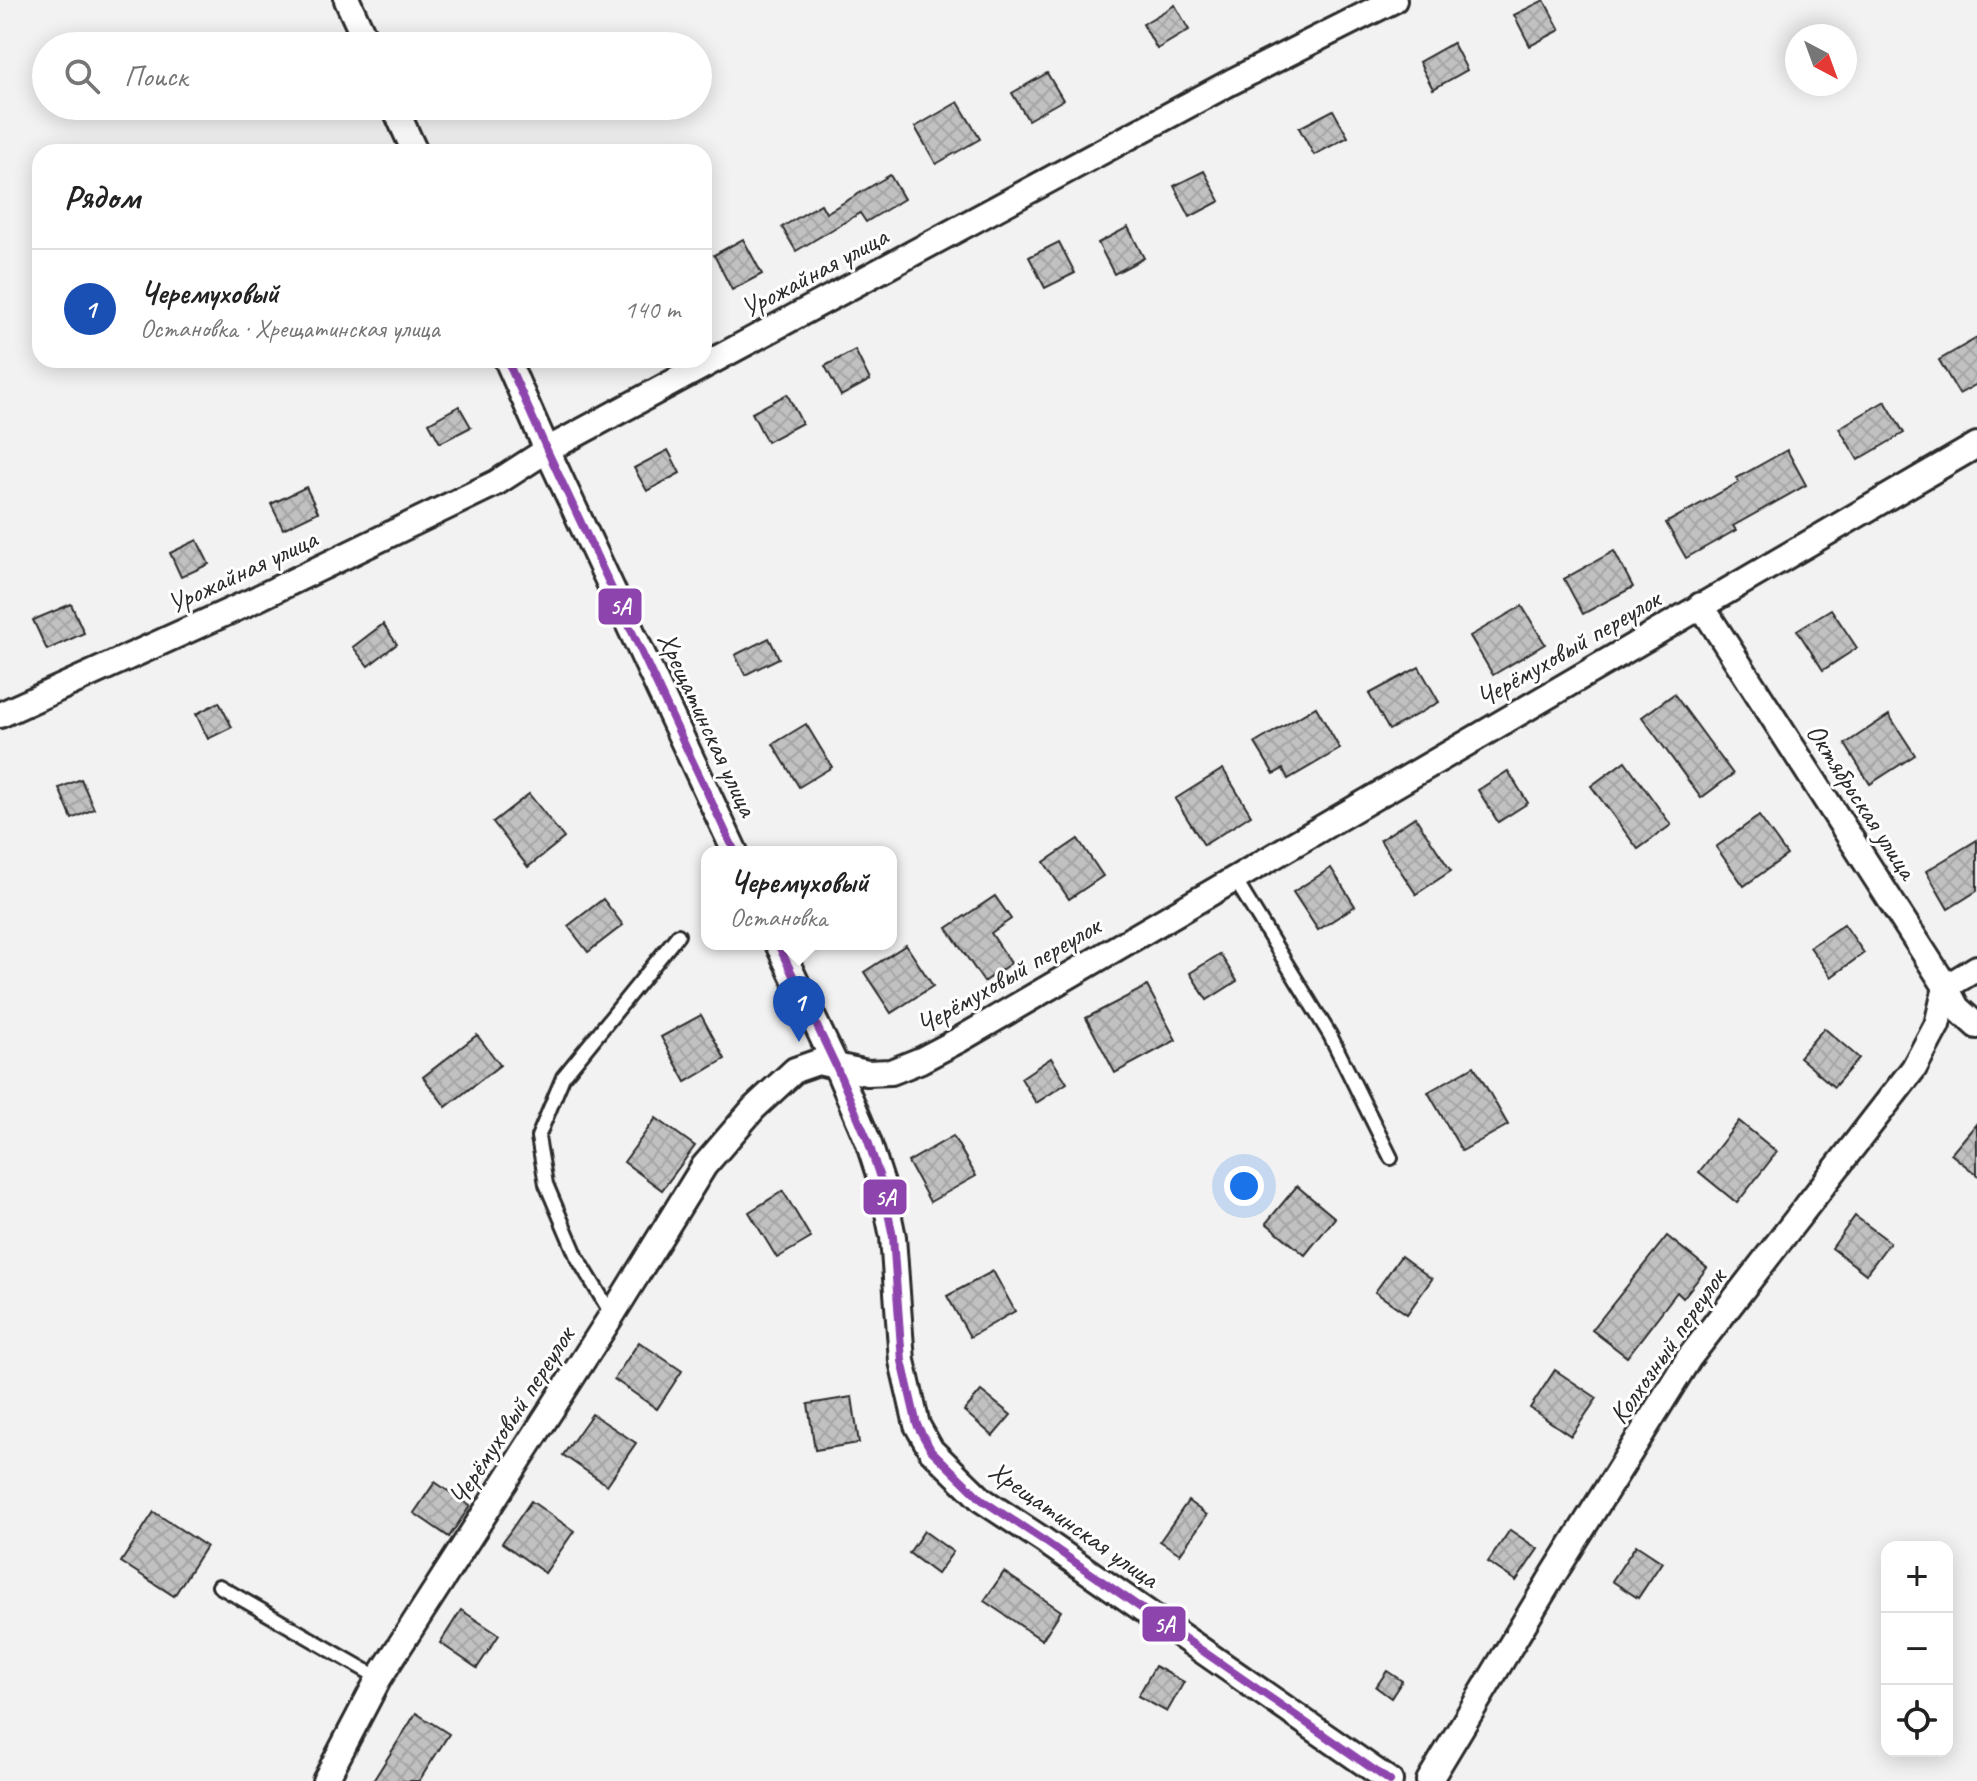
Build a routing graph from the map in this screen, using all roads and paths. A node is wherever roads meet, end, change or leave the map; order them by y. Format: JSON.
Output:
{"nodes":[{"id":1,"x":347,"y":0,"type":"edge"},
{"id":2,"x":1394,"y":0,"type":"edge"},
{"id":3,"x":362,"y":32,"type":"edge"},
{"id":4,"x":400,"y":120,"type":"edge"},
{"id":5,"x":411,"y":144,"type":"edge"},
{"id":6,"x":712,"y":361,"type":"edge"},
{"id":7,"x":511,"y":368,"type":"edge"},
{"id":8,"x":699,"y":368,"type":"edge"},
{"id":9,"x":1977,"y":445,"type":"edge"},
{"id":10,"x":547,"y":450,"type":"junction"},
{"id":11,"x":1701,"y":605,"type":"junction"},
{"id":12,"x":0,"y":715,"type":"edge"},
{"id":13,"x":732,"y":846,"type":"edge"},
{"id":14,"x":1234,"y":878,"type":"junction"},
{"id":15,"x":678,"y":935,"type":"dead end"},
{"id":16,"x":781,"y":950,"type":"edge"},
{"id":17,"x":1977,"y":968,"type":"edge"},
{"id":18,"x":1946,"y":987,"type":"junction"},
{"id":19,"x":1977,"y":1026,"type":"edge"},
{"id":20,"x":836,"y":1066,"type":"junction"},
{"id":21,"x":1391,"y":1158,"type":"dead end"},
{"id":22,"x":612,"y":1315,"type":"junction"},
{"id":23,"x":219,"y":1586,"type":"dead end"},
{"id":24,"x":379,"y":1678,"type":"junction"},
{"id":25,"x":325,"y":1781,"type":"edge"},
{"id":26,"x":1390,"y":1781,"type":"edge"},
{"id":27,"x":1429,"y":1781,"type":"edge"}],
"edges":[{"from":1,"to":3,"type":"street"},
{"from":2,"to":6,"type":"street","name":"Урожайная улица"},
{"from":4,"to":5,"type":"street"},
{"from":7,"to":10,"type":"street","name":"Хрещатинская улица"},
{"from":8,"to":10,"type":"street","name":"Урожайная улица"},
{"from":9,"to":11,"type":"street","name":"Черёмуховый переулок"},
{"from":10,"to":12,"type":"street","name":"Урожайная улица"},
{"from":10,"to":13,"type":"street","name":"Хрещатинская улица"},
{"from":11,"to":14,"type":"street","name":"Черёмуховый переулок"},
{"from":11,"to":18,"type":"street","name":"Октябрьская улица"},
{"from":14,"to":20,"type":"street","name":"Черёмуховый переулок"},
{"from":14,"to":21,"type":"lane"},
{"from":15,"to":22,"type":"lane"},
{"from":16,"to":20,"type":"street","name":"Хрещатинская улица"},
{"from":17,"to":18,"type":"street"},
{"from":18,"to":19,"type":"street","name":"Октябрьская улица"},
{"from":18,"to":27,"type":"street","name":"Колхозный переулок"},
{"from":20,"to":22,"type":"street","name":"Черёмуховый переулок"},
{"from":20,"to":26,"type":"street","name":"Хрещатинская улица"},
{"from":22,"to":24,"type":"street","name":"Черёмуховый переулок"},
{"from":23,"to":24,"type":"lane"},
{"from":24,"to":25,"type":"street","name":"Черёмуховый переулок"}]}
